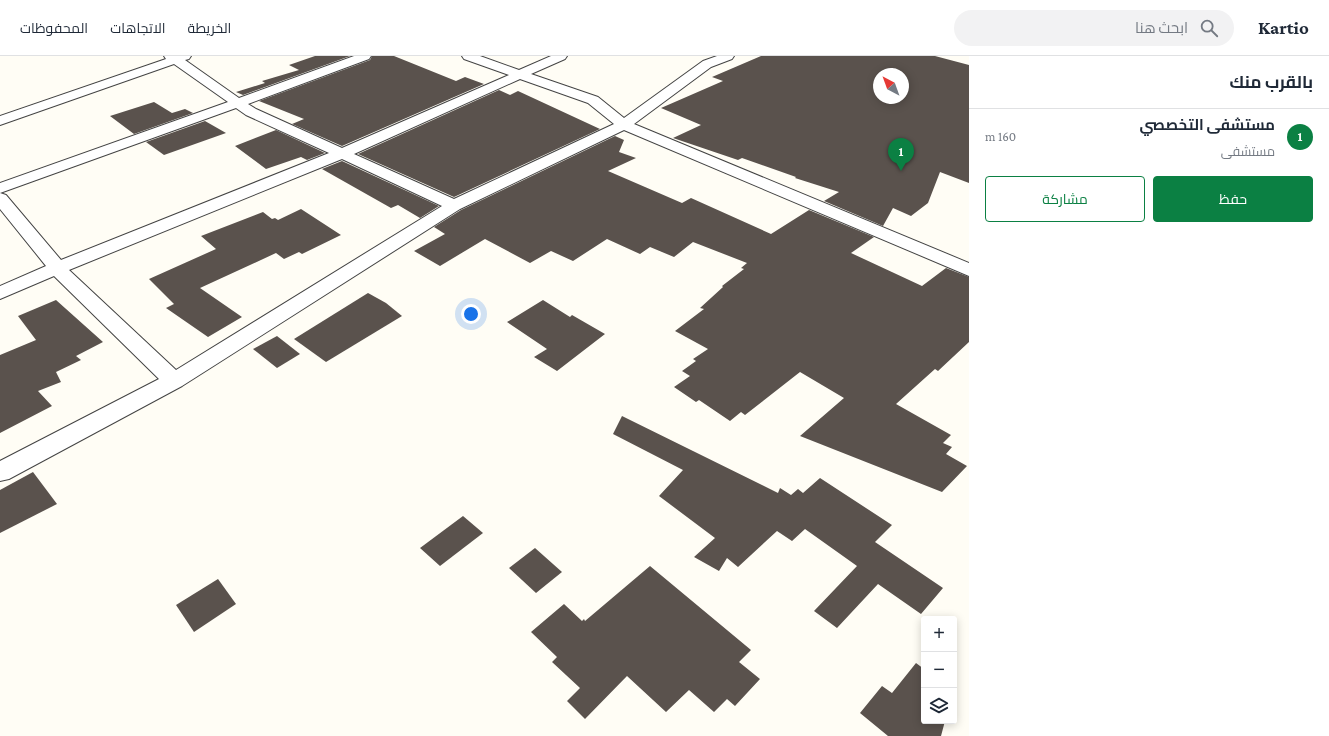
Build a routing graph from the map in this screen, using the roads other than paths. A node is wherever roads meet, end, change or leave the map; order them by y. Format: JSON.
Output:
{"nodes":[{"id":1,"x":365,"y":56,"type":"edge"},
{"id":2,"x":468,"y":56,"type":"edge"},
{"id":3,"x":561,"y":56,"type":"edge"},
{"id":4,"x":178,"y":57,"type":"edge"},
{"id":5,"x":722,"y":57,"type":"edge"},
{"id":6,"x":521,"y":75,"type":"junction"},
{"id":7,"x":238,"y":103,"type":"junction"},
{"id":8,"x":0,"y":121,"type":"edge"},
{"id":9,"x":624,"y":125,"type":"junction"},
{"id":10,"x":341,"y":154,"type":"junction"},
{"id":11,"x":0,"y":188,"type":"edge"},
{"id":12,"x":0,"y":198,"type":"edge"},
{"id":13,"x":454,"y":205,"type":"junction"},
{"id":14,"x":58,"y":268,"type":"junction"},
{"id":15,"x":969,"y":270,"type":"edge"},
{"id":16,"x":0,"y":293,"type":"edge"},
{"id":17,"x":174,"y":381,"type":"junction"},
{"id":18,"x":0,"y":472,"type":"edge"}],
"edges":[{"from":1,"to":7,"type":"street"},
{"from":2,"to":6,"type":"street"},
{"from":3,"to":6,"type":"street"},
{"from":4,"to":7,"type":"street"},
{"from":4,"to":8,"type":"street"},
{"from":5,"to":9,"type":"street"},
{"from":6,"to":9,"type":"street"},
{"from":6,"to":10,"type":"street"},
{"from":7,"to":10,"type":"street"},
{"from":7,"to":11,"type":"street"},
{"from":9,"to":13,"type":"street"},
{"from":9,"to":15,"type":"street"},
{"from":10,"to":13,"type":"street"},
{"from":10,"to":14,"type":"street"},
{"from":12,"to":14,"type":"street"},
{"from":13,"to":17,"type":"street"},
{"from":14,"to":16,"type":"street"},
{"from":14,"to":17,"type":"street"},
{"from":17,"to":18,"type":"street"}]}
